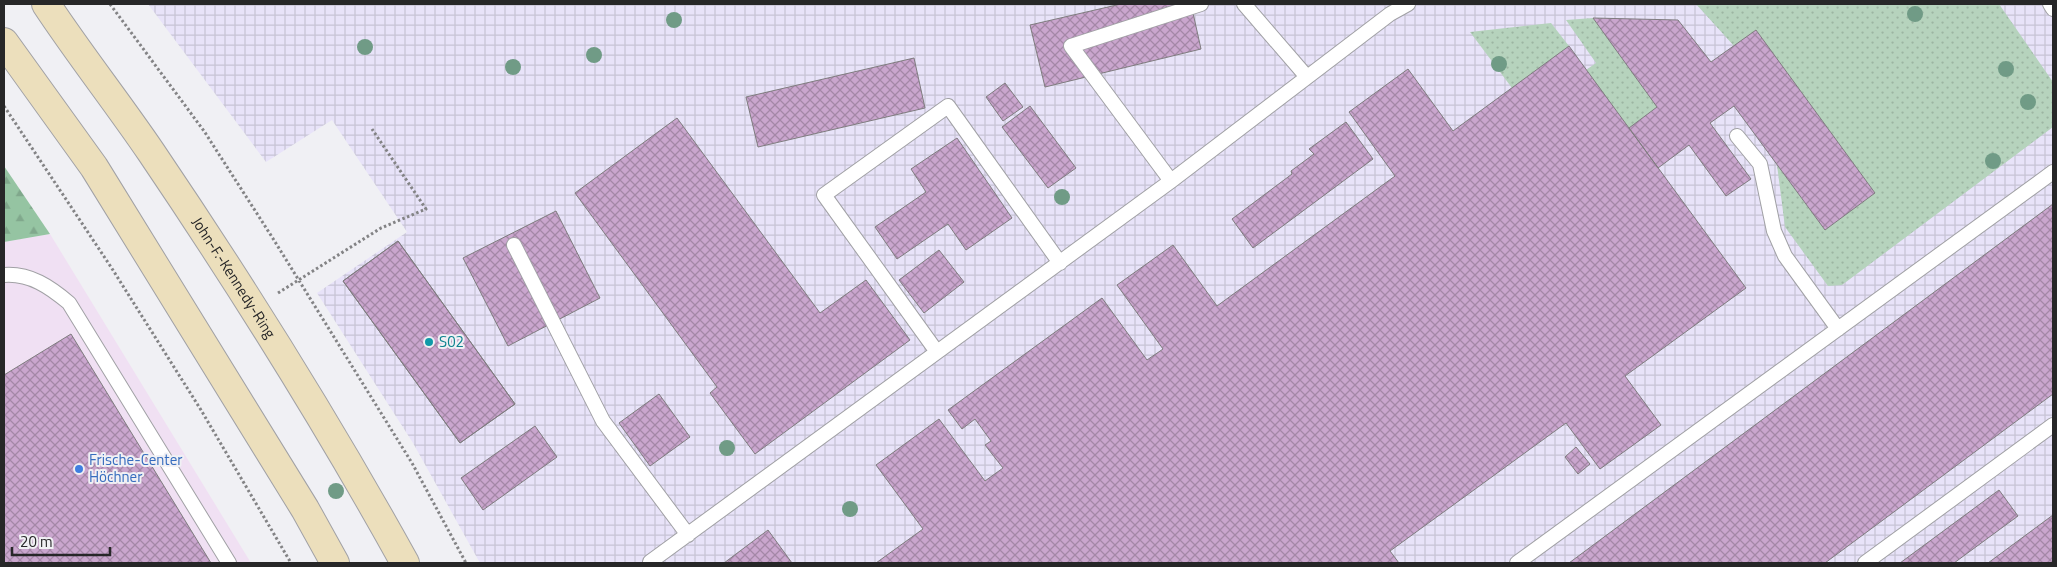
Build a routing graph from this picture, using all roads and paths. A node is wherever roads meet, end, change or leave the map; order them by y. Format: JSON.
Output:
{"nodes":[{"id":1,"x":46,"y":4,"type":"edge"},
{"id":2,"x":110,"y":4,"type":"edge"},
{"id":3,"x":1201,"y":4,"type":"edge"},
{"id":4,"x":1244,"y":4,"type":"edge"},
{"id":5,"x":1408,"y":4,"type":"edge"},
{"id":6,"x":2050,"y":4,"type":"edge"},
{"id":7,"x":2053,"y":9,"type":"edge"},
{"id":8,"x":4,"y":42,"type":"edge"},
{"id":9,"x":1308,"y":77,"type":"junction"},
{"id":10,"x":4,"y":106,"type":"edge"},
{"id":11,"x":372,"y":129,"type":"dead end"},
{"id":12,"x":1737,"y":136,"type":"dead end"},
{"id":13,"x":2053,"y":172,"type":"edge"},
{"id":14,"x":1171,"y":182,"type":"junction"},
{"id":15,"x":514,"y":245,"type":"dead end"},
{"id":16,"x":1060,"y":263,"type":"junction"},
{"id":17,"x":4,"y":275,"type":"edge"},
{"id":18,"x":299,"y":280,"type":"junction"},
{"id":19,"x":278,"y":293,"type":"dead end"},
{"id":20,"x":1838,"y":329,"type":"junction"},
{"id":21,"x":937,"y":352,"type":"junction"},
{"id":22,"x":2053,"y":425,"type":"edge"},
{"id":23,"x":688,"y":535,"type":"junction"},
{"id":24,"x":650,"y":562,"type":"dead end"},
{"id":25,"x":230,"y":563,"type":"edge"},
{"id":26,"x":291,"y":563,"type":"edge"},
{"id":27,"x":335,"y":563,"type":"edge"},
{"id":28,"x":404,"y":563,"type":"edge"},
{"id":29,"x":466,"y":563,"type":"edge"},
{"id":30,"x":1517,"y":563,"type":"edge"},
{"id":31,"x":1865,"y":563,"type":"edge"}],
"edges":[{"from":1,"to":28,"type":"main road","name":"John-F.-Kennedy-Ring"},
{"from":2,"to":18,"type":"path"},
{"from":3,"to":14,"type":"lane"},
{"from":4,"to":9,"type":"lane"},
{"from":5,"to":9,"type":"lane"},
{"from":6,"to":7,"type":"lane"},
{"from":8,"to":27,"type":"main road"},
{"from":9,"to":14,"type":"lane"},
{"from":10,"to":26,"type":"path"},
{"from":11,"to":18,"type":"path"},
{"from":12,"to":20,"type":"lane"},
{"from":13,"to":20,"type":"lane"},
{"from":14,"to":16,"type":"lane"},
{"from":15,"to":23,"type":"lane"},
{"from":16,"to":21,"type":"lane"},
{"from":16,"to":21,"type":"lane"},
{"from":17,"to":25,"type":"lane"},
{"from":18,"to":19,"type":"path"},
{"from":18,"to":29,"type":"path"},
{"from":20,"to":30,"type":"lane"},
{"from":21,"to":23,"type":"lane"},
{"from":22,"to":31,"type":"lane"},
{"from":23,"to":24,"type":"lane"}]}
